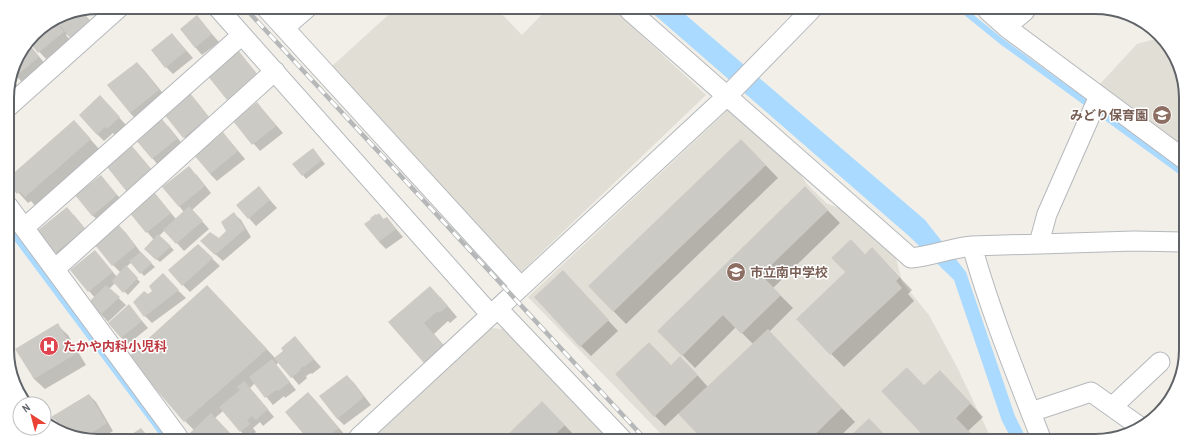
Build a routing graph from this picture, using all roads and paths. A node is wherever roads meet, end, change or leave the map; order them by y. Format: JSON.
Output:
{"nodes":[{"id":1,"x":112,"y":14,"type":"edge"},
{"id":2,"x":223,"y":14,"type":"edge"},
{"id":3,"x":271,"y":14,"type":"edge"},
{"id":4,"x":300,"y":14,"type":"edge"},
{"id":5,"x":634,"y":14,"type":"edge"},
{"id":6,"x":807,"y":14,"type":"edge"},
{"id":7,"x":991,"y":14,"type":"edge"},
{"id":8,"x":1021,"y":14,"type":"edge"},
{"id":9,"x":1006,"y":27,"type":"junction"},
{"id":10,"x":284,"y":28,"type":"junction"},
{"id":11,"x":242,"y":35,"type":"junction"},
{"id":12,"x":275,"y":71,"type":"junction"},
{"id":13,"x":730,"y":92,"type":"junction"},
{"id":14,"x":14,"y":102,"type":"edge"},
{"id":15,"x":1096,"y":102,"type":"junction"},
{"id":16,"x":1179,"y":156,"type":"edge"},
{"id":17,"x":14,"y":214,"type":"edge"},
{"id":18,"x":24,"y":228,"type":"junction"},
{"id":19,"x":1179,"y":242,"type":"edge"},
{"id":20,"x":1039,"y":244,"type":"junction"},
{"id":21,"x":964,"y":247,"type":"junction"},
{"id":22,"x":55,"y":269,"type":"junction"},
{"id":23,"x":521,"y":287,"type":"junction"},
{"id":24,"x":494,"y":312,"type":"junction"},
{"id":25,"x":1160,"y":362,"type":"dead end"},
{"id":26,"x":1112,"y":407,"type":"junction"},
{"id":27,"x":1031,"y":412,"type":"junction"},
{"id":28,"x":1136,"y":424,"type":"edge"},
{"id":29,"x":176,"y":434,"type":"edge"},
{"id":30,"x":362,"y":434,"type":"edge"},
{"id":31,"x":617,"y":434,"type":"edge"},
{"id":32,"x":1040,"y":434,"type":"edge"}],
"edges":[{"from":1,"to":14,"type":"street"},
{"from":2,"to":11,"type":"street"},
{"from":3,"to":10,"type":"street"},
{"from":4,"to":10,"type":"street"},
{"from":5,"to":13,"type":"street"},
{"from":6,"to":13,"type":"street"},
{"from":7,"to":9,"type":"street"},
{"from":8,"to":9,"type":"street"},
{"from":9,"to":15,"type":"street"},
{"from":10,"to":23,"type":"street"},
{"from":11,"to":12,"type":"street"},
{"from":11,"to":18,"type":"street"},
{"from":12,"to":22,"type":"street"},
{"from":12,"to":24,"type":"street"},
{"from":13,"to":21,"type":"street"},
{"from":13,"to":23,"type":"street"},
{"from":15,"to":16,"type":"street"},
{"from":15,"to":20,"type":"street"},
{"from":17,"to":18,"type":"street"},
{"from":18,"to":22,"type":"street"},
{"from":19,"to":20,"type":"street"},
{"from":20,"to":21,"type":"street"},
{"from":21,"to":27,"type":"street"},
{"from":22,"to":29,"type":"street"},
{"from":23,"to":24,"type":"street"},
{"from":24,"to":30,"type":"street"},
{"from":24,"to":31,"type":"street"},
{"from":25,"to":26,"type":"street"},
{"from":26,"to":27,"type":"street"},
{"from":26,"to":28,"type":"street"},
{"from":27,"to":32,"type":"street"}]}
